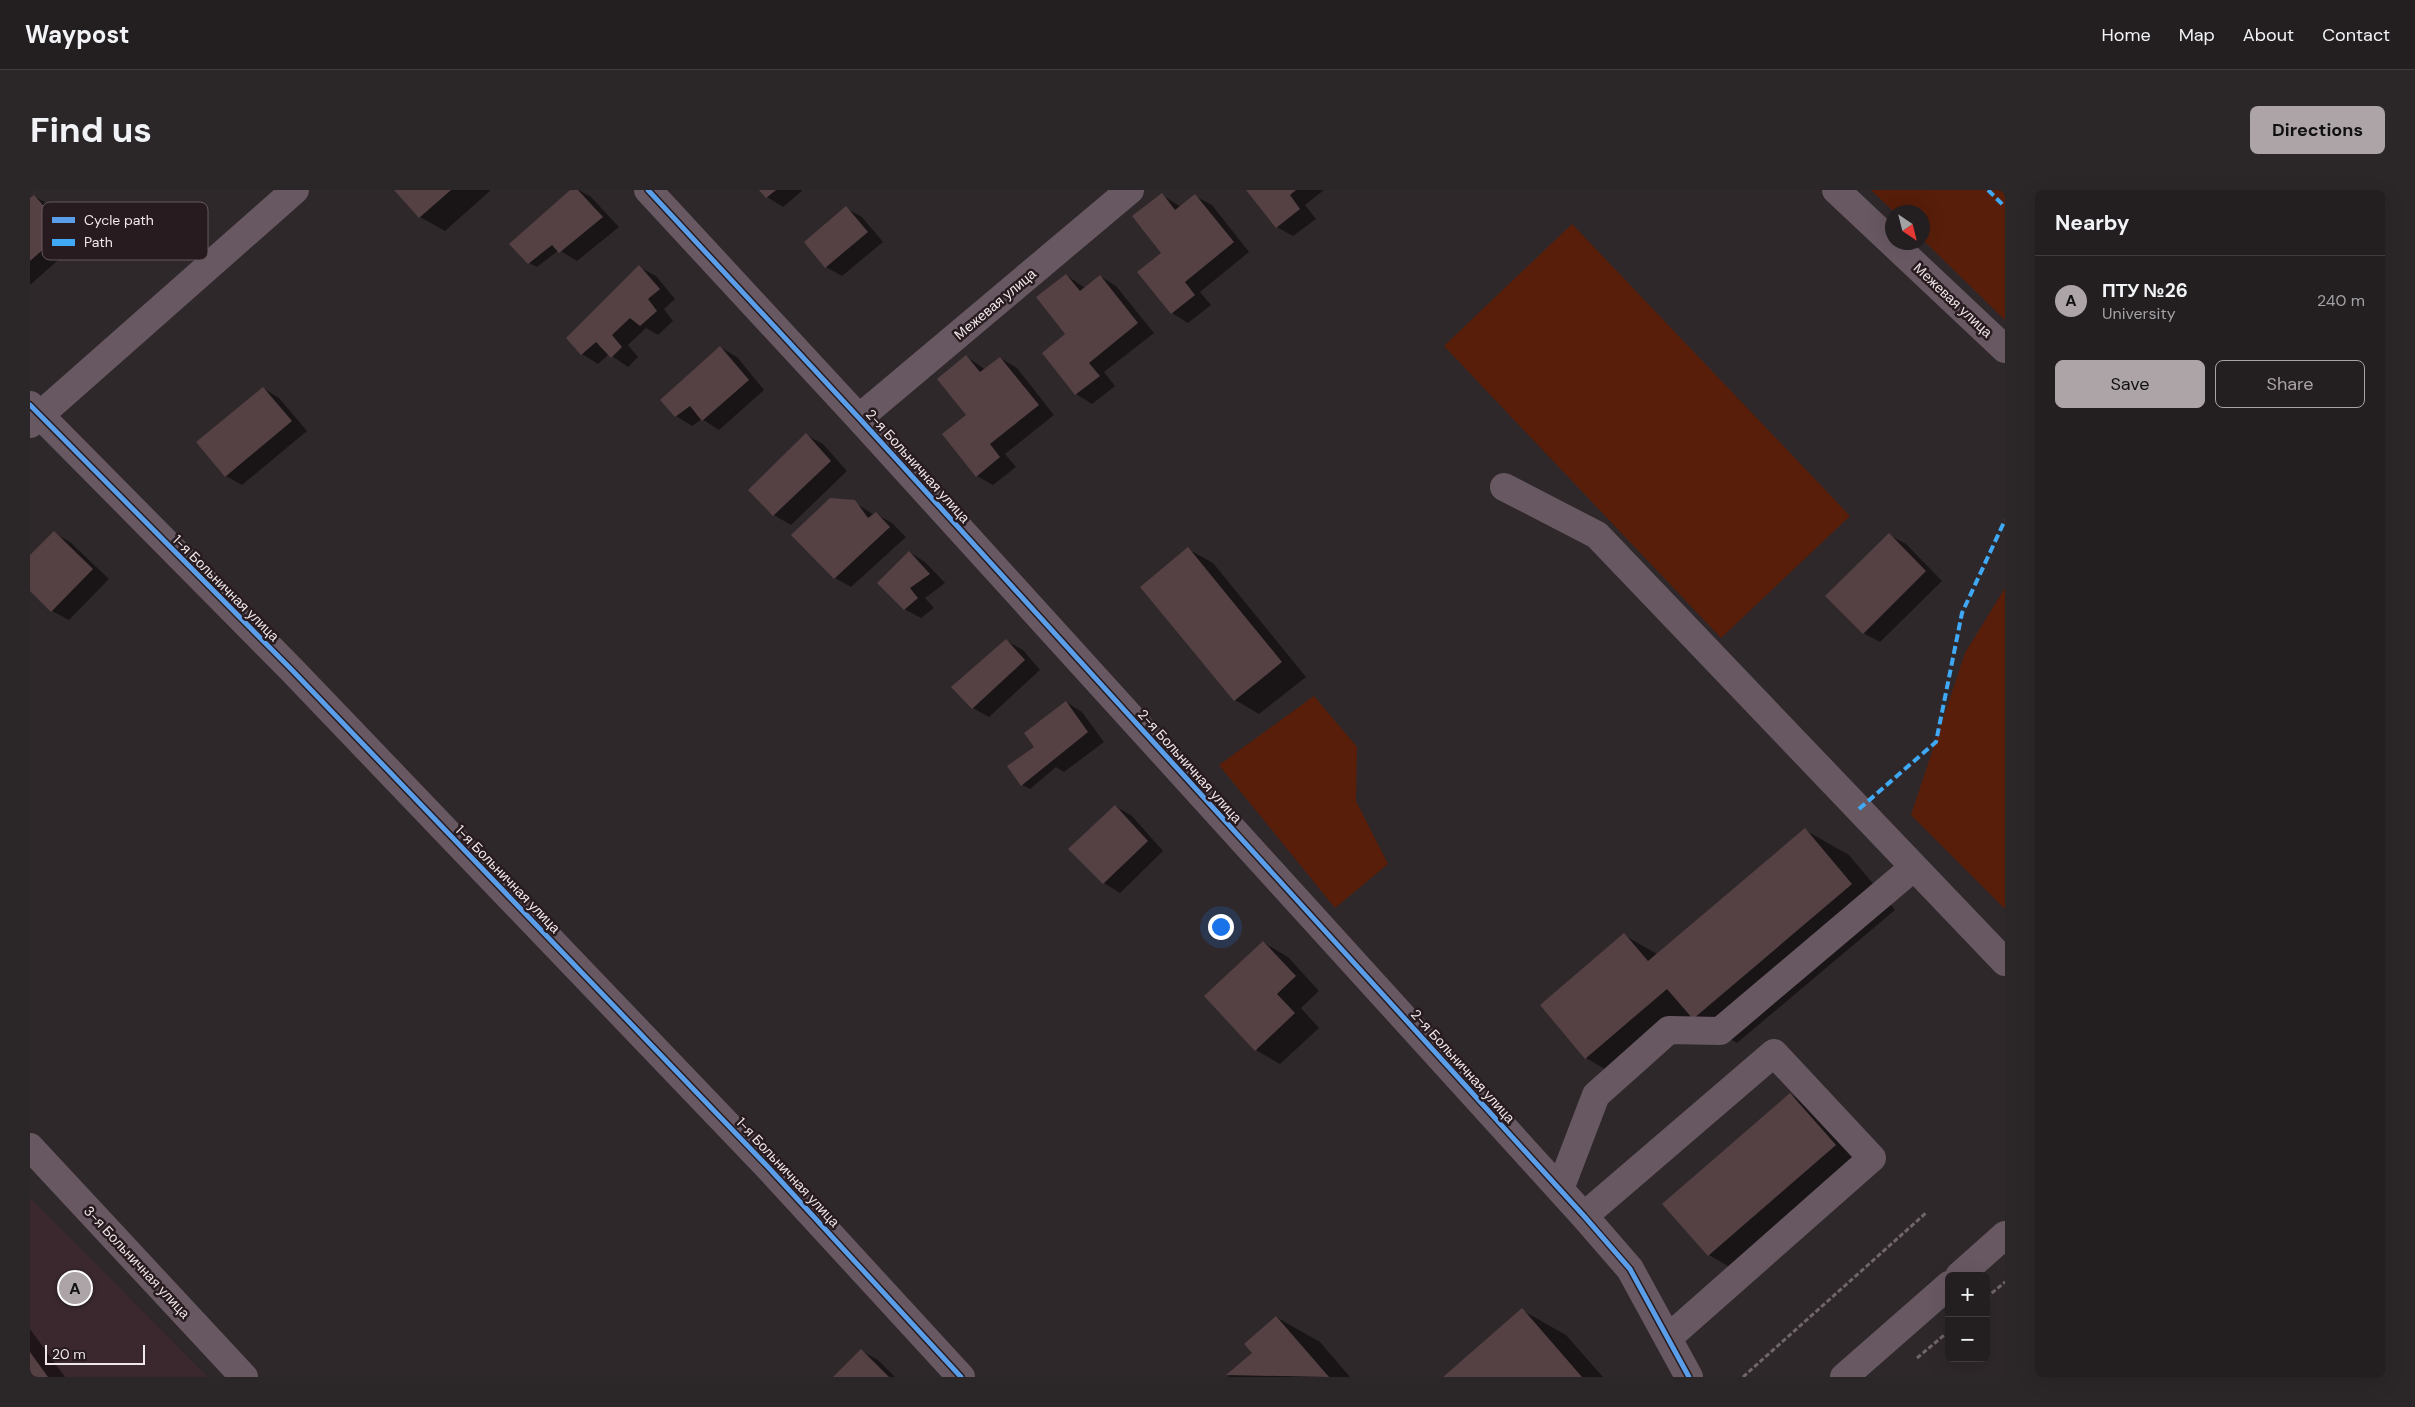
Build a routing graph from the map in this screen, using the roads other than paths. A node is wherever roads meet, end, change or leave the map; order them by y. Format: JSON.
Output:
{"nodes":[{"id":1,"x":295,"y":190,"type":"edge"},
{"id":2,"x":648,"y":190,"type":"edge"},
{"id":3,"x":1130,"y":190,"type":"edge"},
{"id":4,"x":1836,"y":190,"type":"edge"},
{"id":5,"x":2005,"y":349,"type":"edge"},
{"id":6,"x":33,"y":415,"type":"edge"},
{"id":7,"x":859,"y":418,"type":"junction"},
{"id":8,"x":1504,"y":487,"type":"dead end"},
{"id":9,"x":1914,"y":867,"type":"junction"},
{"id":10,"x":2005,"y":962,"type":"edge"},
{"id":11,"x":30,"y":1148,"type":"edge"},
{"id":12,"x":1560,"y":1190,"type":"junction"},
{"id":13,"x":1584,"y":1216,"type":"junction"},
{"id":14,"x":2005,"y":1235,"type":"edge"},
{"id":15,"x":1963,"y":1272,"type":"edge"},
{"id":16,"x":1945,"y":1289,"type":"edge"},
{"id":17,"x":1668,"y":1338,"type":"junction"},
{"id":18,"x":244,"y":1377,"type":"edge"},
{"id":19,"x":961,"y":1377,"type":"edge"},
{"id":20,"x":1689,"y":1377,"type":"edge"},
{"id":21,"x":1844,"y":1377,"type":"edge"}],
"edges":[{"from":1,"to":6,"type":"street"},
{"from":2,"to":7,"type":"street","name":"2-я Больничная улица"},
{"from":3,"to":7,"type":"street","name":"Межевая улица"},
{"from":4,"to":5,"type":"street","name":"Межевая улица"},
{"from":6,"to":19,"type":"street","name":"1-я Больничная улица"},
{"from":7,"to":12,"type":"street","name":"2-я Больничная улица"},
{"from":8,"to":9,"type":"street"},
{"from":9,"to":10,"type":"street"},
{"from":9,"to":12,"type":"street"},
{"from":11,"to":18,"type":"street","name":"3-я Больничная улица"},
{"from":12,"to":13,"type":"street","name":"2-я Больничная улица"},
{"from":13,"to":17,"type":"street","name":"2-я Больничная улица"},
{"from":13,"to":17,"type":"street"},
{"from":14,"to":15,"type":"street"},
{"from":16,"to":21,"type":"street"},
{"from":17,"to":20,"type":"street","name":"2-я Больничная улица"}]}
